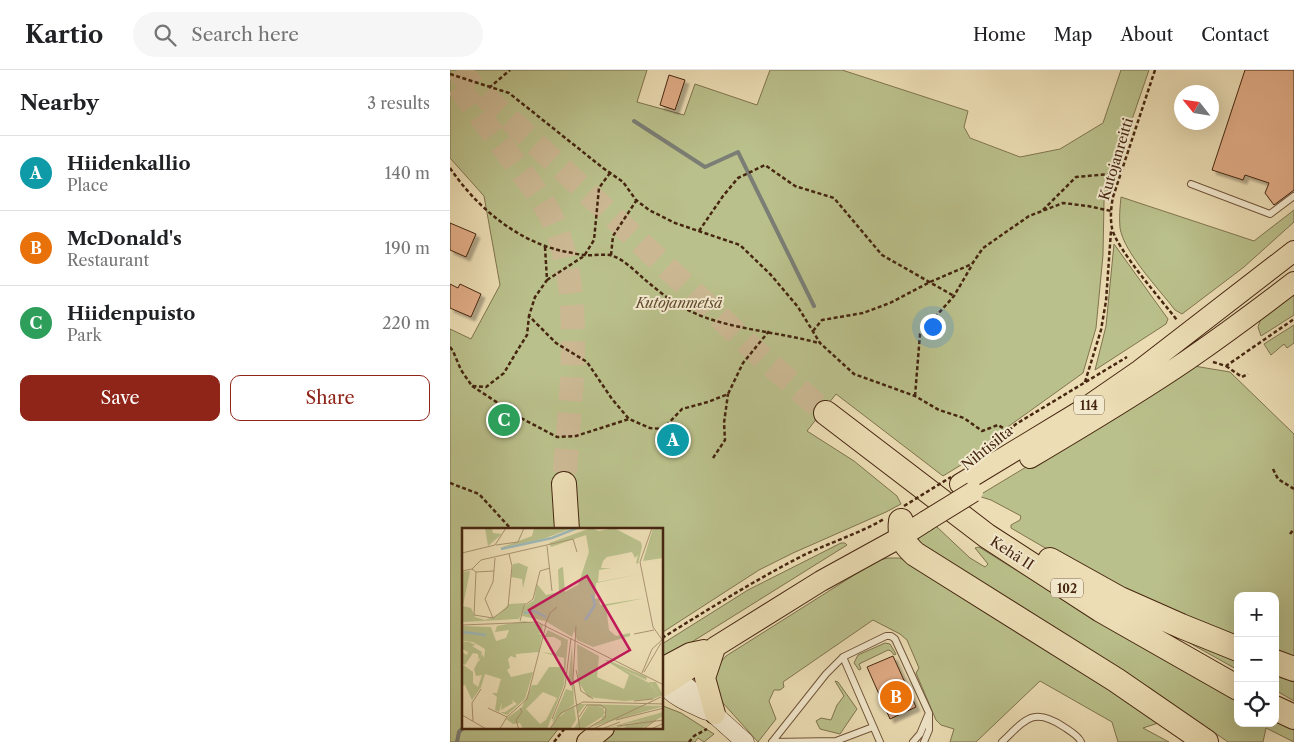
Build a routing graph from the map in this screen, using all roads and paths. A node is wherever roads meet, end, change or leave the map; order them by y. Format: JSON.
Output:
{"nodes":[{"id":1,"x":510,"y":70,"type":"edge"},
{"id":2,"x":1156,"y":70,"type":"edge"},
{"id":3,"x":450,"y":74,"type":"edge"},
{"id":4,"x":489,"y":88,"type":"junction"},
{"id":5,"x":450,"y":168,"type":"edge"},
{"id":6,"x":610,"y":173,"type":"junction"},
{"id":7,"x":1121,"y":173,"type":"junction"},
{"id":8,"x":1191,"y":184,"type":"dead end"},
{"id":9,"x":1294,"y":196,"type":"edge"},
{"id":10,"x":636,"y":200,"type":"junction"},
{"id":11,"x":1042,"y":211,"type":"junction"},
{"id":12,"x":1111,"y":211,"type":"junction"},
{"id":13,"x":1112,"y":230,"type":"junction"},
{"id":14,"x":699,"y":231,"type":"junction"},
{"id":15,"x":545,"y":247,"type":"junction"},
{"id":16,"x":1294,"y":251,"type":"edge"},
{"id":17,"x":611,"y":255,"type":"junction"},
{"id":18,"x":584,"y":256,"type":"junction"},
{"id":19,"x":972,"y":264,"type":"junction"},
{"id":20,"x":547,"y":280,"type":"junction"},
{"id":21,"x":930,"y":282,"type":"junction"},
{"id":22,"x":1294,"y":282,"type":"edge"},
{"id":23,"x":954,"y":296,"type":"junction"},
{"id":24,"x":529,"y":316,"type":"junction"},
{"id":25,"x":1180,"y":324,"type":"dead end"},
{"id":26,"x":769,"y":331,"type":"junction"},
{"id":27,"x":813,"y":332,"type":"junction"},
{"id":28,"x":820,"y":343,"type":"junction"},
{"id":29,"x":450,"y":347,"type":"edge"},
{"id":30,"x":1134,"y":353,"type":"dead end"},
{"id":31,"x":1226,"y":366,"type":"dead end"},
{"id":32,"x":1248,"y":374,"type":"dead end"},
{"id":33,"x":1084,"y":384,"type":"junction"},
{"id":34,"x":472,"y":386,"type":"junction"},
{"id":35,"x":728,"y":394,"type":"junction"},
{"id":36,"x":915,"y":396,"type":"junction"},
{"id":37,"x":826,"y":413,"type":"tunnel mouth"},
{"id":38,"x":629,"y":419,"type":"junction"},
{"id":39,"x":1008,"y":431,"type":"junction"},
{"id":40,"x":990,"y":446,"type":"dead end"},
{"id":41,"x":713,"y":458,"type":"dead end"},
{"id":42,"x":1273,"y":469,"type":"dead end"},
{"id":43,"x":905,"y":475,"type":"junction"},
{"id":44,"x":960,"y":481,"type":"junction"},
{"id":45,"x":450,"y":484,"type":"edge"},
{"id":46,"x":564,"y":484,"type":"tunnel mouth"},
{"id":47,"x":1294,"y":484,"type":"edge"},
{"id":48,"x":1290,"y":487,"type":"junction"},
{"id":49,"x":1294,"y":489,"type":"edge"},
{"id":50,"x":905,"y":518,"type":"junction"},
{"id":51,"x":510,"y":528,"type":"edge"},
{"id":52,"x":567,"y":528,"type":"edge"},
{"id":53,"x":1294,"y":529,"type":"edge"},
{"id":54,"x":1290,"y":534,"type":"dead end"},
{"id":55,"x":664,"y":637,"type":"edge"},
{"id":56,"x":715,"y":647,"type":"junction"},
{"id":57,"x":1234,"y":647,"type":"edge"},
{"id":58,"x":842,"y":656,"type":"junction"},
{"id":59,"x":1279,"y":663,"type":"edge"},
{"id":60,"x":1294,"y":669,"type":"edge"},
{"id":61,"x":665,"y":679,"type":"edge"},
{"id":62,"x":1234,"y":686,"type":"edge"},
{"id":63,"x":1279,"y":710,"type":"edge"},
{"id":64,"x":929,"y":713,"type":"junction"},
{"id":65,"x":1294,"y":717,"type":"edge"},
{"id":66,"x":711,"y":721,"type":"junction"},
{"id":67,"x":873,"y":727,"type":"junction"},
{"id":68,"x":564,"y":730,"type":"edge"},
{"id":69,"x":554,"y":742,"type":"edge"},
{"id":70,"x":689,"y":742,"type":"edge"},
{"id":71,"x":745,"y":742,"type":"edge"},
{"id":72,"x":772,"y":742,"type":"edge"},
{"id":73,"x":808,"y":742,"type":"edge"},
{"id":74,"x":880,"y":742,"type":"edge"},
{"id":75,"x":913,"y":742,"type":"edge"},
{"id":76,"x":924,"y":742,"type":"edge"},
{"id":77,"x":1002,"y":742,"type":"edge"},
{"id":78,"x":1082,"y":742,"type":"edge"},
{"id":79,"x":1206,"y":742,"type":"edge"}],
"edges":[{"from":1,"to":4,"type":"path"},
{"from":2,"to":7,"type":"path","name":"Kutojanreitti"},
{"from":3,"to":4,"type":"path"},
{"from":4,"to":6,"type":"path"},
{"from":5,"to":15,"type":"path"},
{"from":6,"to":10,"type":"path"},
{"from":6,"to":18,"type":"path"},
{"from":7,"to":11,"type":"path"},
{"from":7,"to":12,"type":"path","name":"Kutojanreitti"},
{"from":8,"to":9,"type":"lane"},
{"from":10,"to":14,"type":"path"},
{"from":10,"to":17,"type":"path"},
{"from":11,"to":12,"type":"path"},
{"from":11,"to":19,"type":"path"},
{"from":12,"to":13,"type":"path","name":"Kutojanreitti"},
{"from":13,"to":25,"type":"path","name":"Kutojanreitti"},
{"from":13,"to":33,"type":"path"},
{"from":14,"to":21,"type":"path"},
{"from":14,"to":27,"type":"path"},
{"from":15,"to":18,"type":"path"},
{"from":15,"to":20,"type":"path"},
{"from":16,"to":44,"type":"main road","name":"Nihtisilta","number":"114"},
{"from":17,"to":18,"type":"path"},
{"from":17,"to":26,"type":"path"},
{"from":18,"to":20,"type":"path"},
{"from":19,"to":21,"type":"path"},
{"from":19,"to":23,"type":"path"},
{"from":20,"to":24,"type":"path"},
{"from":21,"to":23,"type":"path"},
{"from":21,"to":27,"type":"path"},
{"from":22,"to":44,"type":"main road","name":"Nihtisilta","number":"114"},
{"from":23,"to":36,"type":"path"},
{"from":24,"to":34,"type":"path"},
{"from":24,"to":38,"type":"path"},
{"from":26,"to":28,"type":"path"},
{"from":26,"to":35,"type":"path"},
{"from":27,"to":28,"type":"path"},
{"from":28,"to":36,"type":"path"},
{"from":29,"to":34,"type":"path"},
{"from":30,"to":33,"type":"path","name":"Nihtisilta"},
{"from":31,"to":32,"type":"path"},
{"from":33,"to":39,"type":"path","name":"Nihtisilta"},
{"from":34,"to":38,"type":"path"},
{"from":35,"to":38,"type":"path"},
{"from":35,"to":41,"type":"path"},
{"from":36,"to":39,"type":"path"},
{"from":37,"to":43,"type":"highway","name":"Kehä II","number":"102"},
{"from":39,"to":40,"type":"path","name":"Nihtisilta"},
{"from":42,"to":48,"type":"path"},
{"from":43,"to":57,"type":"highway"},
{"from":43,"to":62,"type":"highway","name":"Kehä II","number":"102"},
{"from":44,"to":50,"type":"main road","name":"Nihtisilta","number":"114","bridge":true},
{"from":44,"to":50,"type":"path","name":"Nihtisilta","bridge":true},
{"from":45,"to":51,"type":"path"},
{"from":46,"to":52,"type":"highway"},
{"from":47,"to":48,"type":"path"},
{"from":48,"to":49,"type":"path"},
{"from":50,"to":55,"type":"path","name":"Nihtisilta"},
{"from":50,"to":56,"type":"main road","name":"Nihtisilta","number":"114"},
{"from":50,"to":79,"type":"highway"},
{"from":53,"to":54,"type":"path"},
{"from":56,"to":61,"type":"main road","name":"Nihtisilta","number":"114"},
{"from":56,"to":66,"type":"main road"},
{"from":58,"to":64,"type":"lane"},
{"from":58,"to":67,"type":"lane"},
{"from":58,"to":72,"type":"lane"},
{"from":59,"to":60,"type":"highway"},
{"from":61,"to":66,"type":"street"},
{"from":63,"to":65,"type":"highway"},
{"from":64,"to":75,"type":"lane"},
{"from":64,"to":76,"type":"lane"},
{"from":66,"to":70,"type":"path"},
{"from":66,"to":71,"type":"street"},
{"from":67,"to":73,"type":"lane"},
{"from":67,"to":74,"type":"lane"},
{"from":68,"to":69,"type":"path"},
{"from":72,"to":73,"type":"lane"},
{"from":77,"to":78,"type":"lane"}]}
